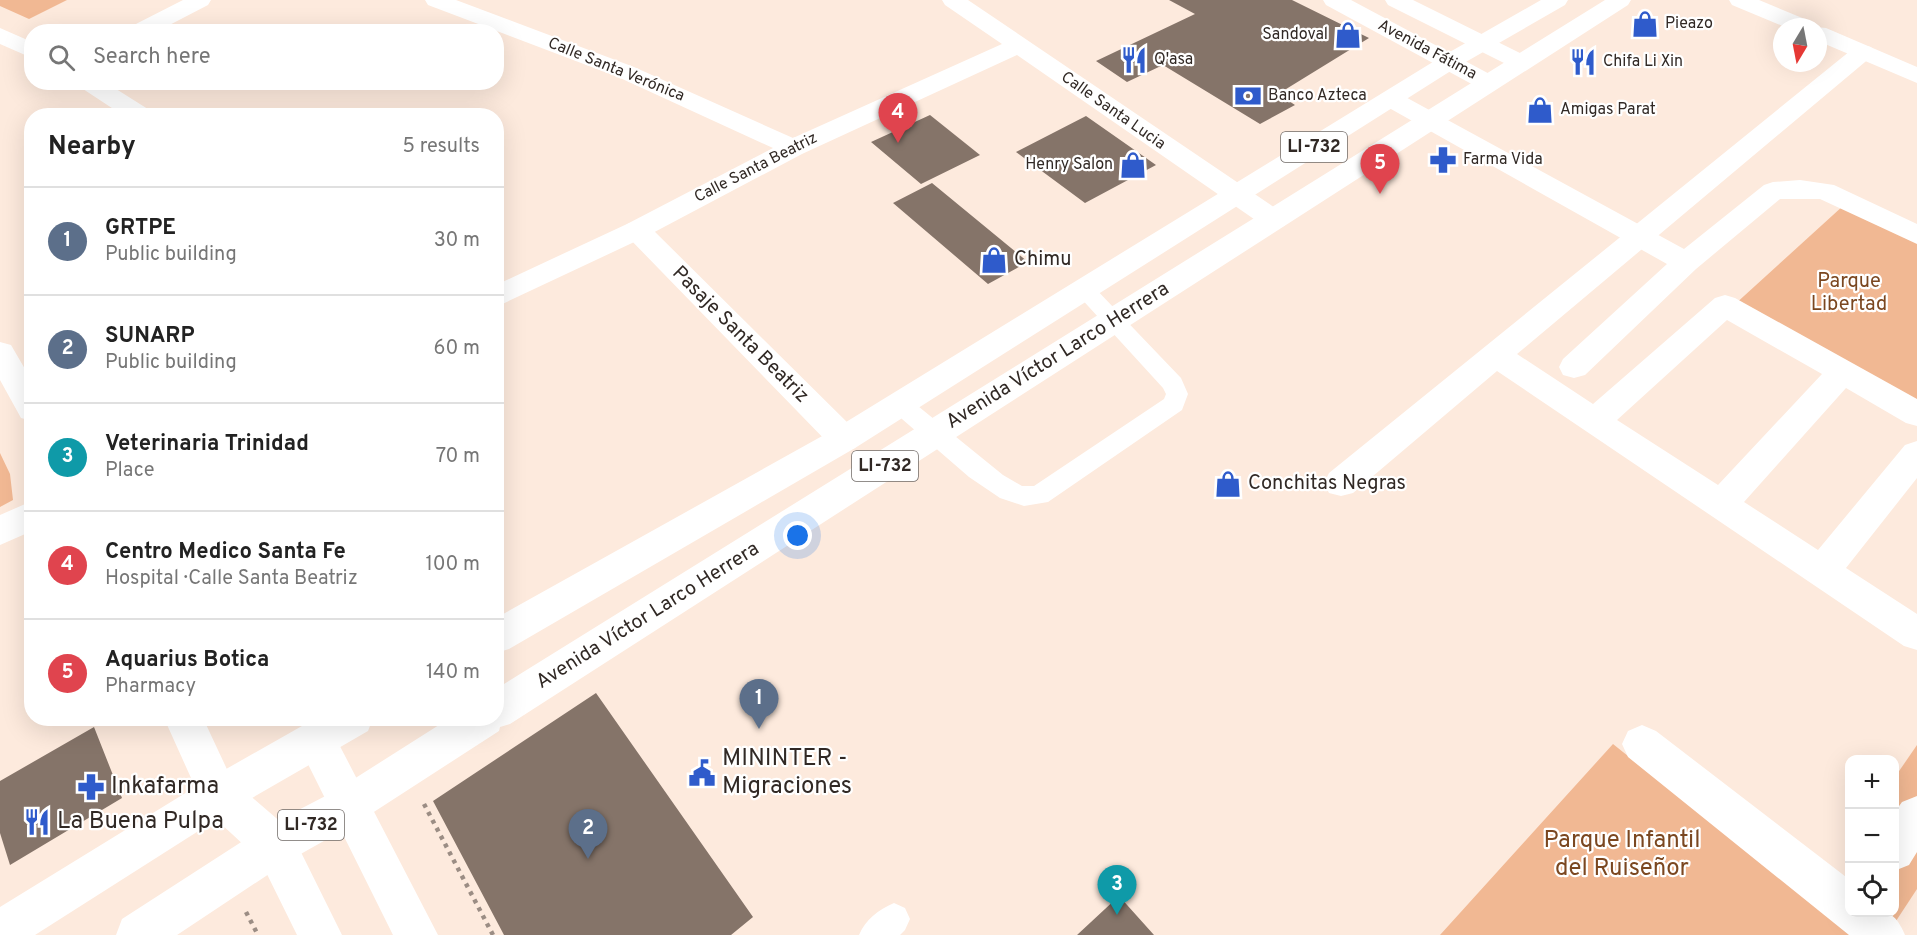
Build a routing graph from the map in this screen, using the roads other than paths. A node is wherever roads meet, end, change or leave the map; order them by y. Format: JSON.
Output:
{"nodes":[{"id":1,"x":200,"y":0,"type":"edge"},
{"id":2,"x":436,"y":0,"type":"edge"},
{"id":3,"x":953,"y":0,"type":"edge"},
{"id":4,"x":1334,"y":0,"type":"edge"},
{"id":5,"x":1396,"y":0,"type":"edge"},
{"id":6,"x":1557,"y":0,"type":"edge"},
{"id":7,"x":1620,"y":0,"type":"edge"},
{"id":8,"x":1740,"y":0,"type":"edge"},
{"id":9,"x":1782,"y":18,"type":"edge"},
{"id":10,"x":154,"y":24,"type":"edge"},
{"id":11,"x":499,"y":24,"type":"edge"},
{"id":12,"x":504,"y":26,"type":"edge"},
{"id":13,"x":0,"y":35,"type":"edge"},
{"id":14,"x":1827,"y":37,"type":"edge"},
{"id":15,"x":1483,"y":43,"type":"junction"},
{"id":16,"x":1019,"y":45,"type":"junction"},
{"id":17,"x":24,"y":47,"type":"edge"},
{"id":18,"x":1863,"y":52,"type":"junction"},
{"id":19,"x":1449,"y":62,"type":"junction"},
{"id":20,"x":1520,"y":62,"type":"junction"},
{"id":21,"x":1917,"y":76,"type":"edge"},
{"id":22,"x":1488,"y":83,"type":"junction"},
{"id":23,"x":101,"y":90,"type":"edge"},
{"id":24,"x":1391,"y":99,"type":"junction"},
{"id":25,"x":129,"y":108,"type":"edge"},
{"id":26,"x":1431,"y":122,"type":"junction"},
{"id":27,"x":793,"y":148,"type":"junction"},
{"id":28,"x":1236,"y":196,"type":"junction"},
{"id":29,"x":1274,"y":220,"type":"junction"},
{"id":30,"x":637,"y":230,"type":"junction"},
{"id":31,"x":1639,"y":236,"type":"junction"},
{"id":32,"x":1917,"y":236,"type":"edge"},
{"id":33,"x":1686,"y":262,"type":"junction"},
{"id":34,"x":1085,"y":290,"type":"junction"},
{"id":35,"x":504,"y":293,"type":"edge"},
{"id":36,"x":1115,"y":320,"type":"junction"},
{"id":37,"x":0,"y":353,"type":"edge"},
{"id":38,"x":1495,"y":355,"type":"junction"},
{"id":39,"x":1574,"y":367,"type":"dead end"},
{"id":40,"x":1843,"y":372,"type":"junction"},
{"id":41,"x":24,"y":395,"type":"edge"},
{"id":42,"x":900,"y":404,"type":"junction"},
{"id":43,"x":1917,"y":414,"type":"edge"},
{"id":44,"x":1595,"y":422,"type":"junction"},
{"id":45,"x":934,"y":435,"type":"junction"},
{"id":46,"x":844,"y":439,"type":"junction"},
{"id":47,"x":1917,"y":454,"type":"edge"},
{"id":48,"x":1341,"y":483,"type":"dead end"},
{"id":49,"x":1721,"y":505,"type":"junction"},
{"id":50,"x":24,"y":519,"type":"edge"},
{"id":51,"x":0,"y":531,"type":"edge"},
{"id":52,"x":1822,"y":571,"type":"junction"},
{"id":53,"x":504,"y":632,"type":"edge"},
{"id":54,"x":1917,"y":634,"type":"edge"},
{"id":55,"x":504,"y":706,"type":"edge"},
{"id":56,"x":187,"y":726,"type":"edge"},
{"id":57,"x":340,"y":726,"type":"edge"},
{"id":58,"x":473,"y":726,"type":"edge"},
{"id":59,"x":316,"y":740,"type":"junction"},
{"id":60,"x":1642,"y":744,"type":"dead end"},
{"id":61,"x":219,"y":795,"type":"junction"},
{"id":62,"x":349,"y":805,"type":"junction"},
{"id":63,"x":1917,"y":816,"type":"edge"},
{"id":64,"x":1899,"y":843,"type":"edge"},
{"id":65,"x":275,"y":845,"type":"junction"},
{"id":66,"x":1845,"y":904,"type":"edge"},
{"id":67,"x":1861,"y":917,"type":"edge"},
{"id":68,"x":0,"y":932,"type":"edge"},
{"id":69,"x":138,"y":935,"type":"edge"},
{"id":70,"x":320,"y":935,"type":"edge"},
{"id":71,"x":416,"y":935,"type":"edge"},
{"id":72,"x":1883,"y":935,"type":"edge"}],
"edges":[{"from":1,"to":10,"type":"street"},
{"from":2,"to":11,"type":"street","name":"Calle Santa Verónica"},
{"from":3,"to":16,"type":"street","name":"Calle Santa Lucia"},
{"from":4,"to":19,"type":"street","name":"Avenida Fátima"},
{"from":5,"to":15,"type":"street","name":"Avenida Fátima"},
{"from":6,"to":15,"type":"street","number":"LI-732"},
{"from":7,"to":20,"type":"street","name":"Avenida Víctor Larco Herrera","number":"LI-732"},
{"from":8,"to":9,"type":"street"},
{"from":12,"to":27,"type":"street","name":"Calle Santa Verónica"},
{"from":13,"to":17,"type":"street"},
{"from":14,"to":18,"type":"street"},
{"from":15,"to":19,"type":"street","number":"LI-732"},
{"from":15,"to":20,"type":"street","name":"Avenida Fátima"},
{"from":16,"to":27,"type":"street","name":"Calle Santa Beatriz"},
{"from":16,"to":28,"type":"street","name":"Calle Santa Lucia"},
{"from":18,"to":21,"type":"street"},
{"from":18,"to":31,"type":"street"},
{"from":19,"to":22,"type":"street","name":"Avenida Fátima"},
{"from":19,"to":24,"type":"street","number":"LI-732"},
{"from":20,"to":22,"type":"street","name":"Avenida Víctor Larco Herrera","number":"LI-732"},
{"from":22,"to":26,"type":"street","name":"Avenida Víctor Larco Herrera","number":"LI-732"},
{"from":23,"to":25,"type":"street"},
{"from":24,"to":26,"type":"street"},
{"from":24,"to":28,"type":"street","number":"LI-732"},
{"from":26,"to":29,"type":"street","name":"Avenida Víctor Larco Herrera","number":"LI-732"},
{"from":26,"to":31,"type":"street"},
{"from":27,"to":30,"type":"street","name":"Calle Santa Beatriz"},
{"from":28,"to":29,"type":"street","name":"Calle Santa Lucia"},
{"from":28,"to":34,"type":"street","number":"LI-732"},
{"from":29,"to":36,"type":"street","name":"Avenida Víctor Larco Herrera","number":"LI-732"},
{"from":30,"to":35,"type":"street","name":"Calle Santa Beatriz"},
{"from":30,"to":46,"type":"street","name":"Pasaje Santa Beatriz"},
{"from":31,"to":33,"type":"street"},
{"from":31,"to":38,"type":"street"},
{"from":32,"to":33,"type":"street"},
{"from":33,"to":39,"type":"street"},
{"from":34,"to":36,"type":"lane"},
{"from":34,"to":42,"type":"street","number":"LI-732"},
{"from":36,"to":45,"type":"street","name":"Avenida Víctor Larco Herrera","number":"LI-732"},
{"from":36,"to":45,"type":"lane"},
{"from":37,"to":41,"type":"street"},
{"from":38,"to":44,"type":"street"},
{"from":38,"to":48,"type":"street"},
{"from":40,"to":43,"type":"street"},
{"from":40,"to":44,"type":"street"},
{"from":40,"to":49,"type":"street"},
{"from":42,"to":45,"type":"lane"},
{"from":42,"to":46,"type":"street","number":"LI-732"},
{"from":44,"to":49,"type":"street"},
{"from":45,"to":55,"type":"street","name":"Avenida Víctor Larco Herrera","number":"LI-732"},
{"from":46,"to":53,"type":"street","number":"LI-732"},
{"from":47,"to":52,"type":"street"},
{"from":49,"to":52,"type":"street"},
{"from":50,"to":51,"type":"street"},
{"from":52,"to":54,"type":"street"},
{"from":56,"to":61,"type":"street"},
{"from":57,"to":59,"type":"street"},
{"from":58,"to":62,"type":"street","number":"LI-732"},
{"from":59,"to":61,"type":"street"},
{"from":59,"to":62,"type":"street"},
{"from":60,"to":66,"type":"street"},
{"from":61,"to":65,"type":"street"},
{"from":61,"to":68,"type":"street"},
{"from":62,"to":65,"type":"street","number":"LI-732"},
{"from":62,"to":71,"type":"street"},
{"from":63,"to":64,"type":"street"},
{"from":65,"to":69,"type":"street","number":"LI-732"},
{"from":65,"to":70,"type":"street"},
{"from":67,"to":72,"type":"street"}]}
